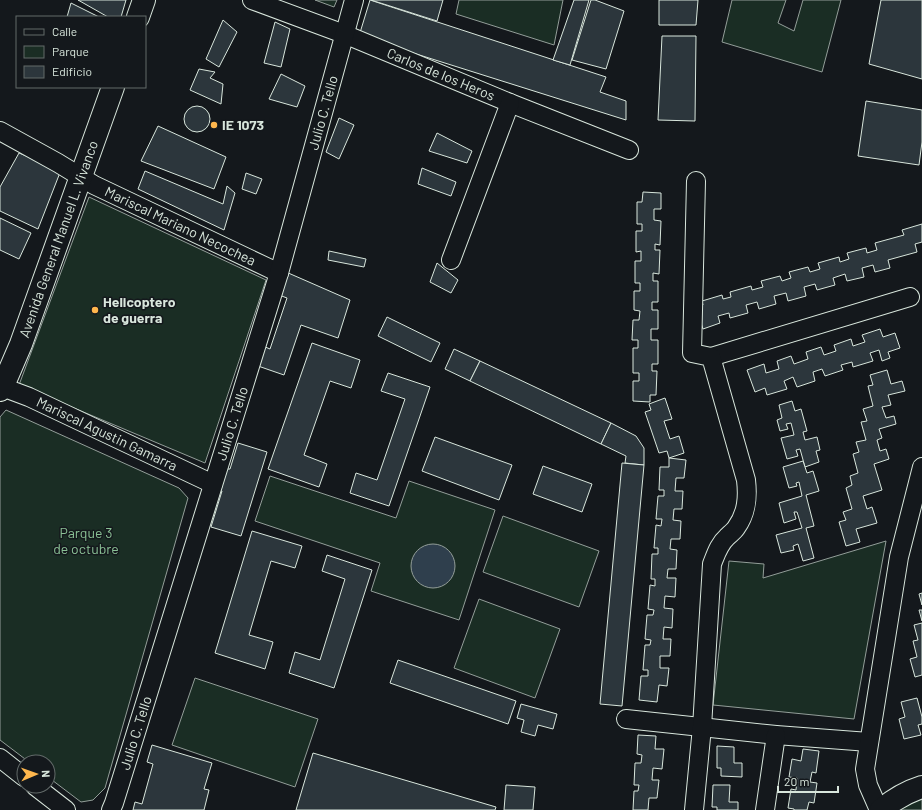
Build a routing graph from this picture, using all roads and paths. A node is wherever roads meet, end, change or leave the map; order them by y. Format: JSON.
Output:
{"nodes":[{"id":1,"x":144,"y":0,"type":"edge"},
{"id":2,"x":252,"y":0,"type":"edge"},
{"id":3,"x":354,"y":0,"type":"edge"},
{"id":4,"x":138,"y":16,"type":"edge"},
{"id":5,"x":344,"y":34,"type":"junction"},
{"id":6,"x":113,"y":88,"type":"edge"},
{"id":7,"x":510,"y":103,"type":"junction"},
{"id":8,"x":0,"y":131,"type":"edge"},
{"id":9,"x":629,"y":150,"type":"dead end"},
{"id":10,"x":81,"y":178,"type":"junction"},
{"id":11,"x":696,"y":181,"type":"dead end"},
{"id":12,"x":451,"y":260,"type":"dead end"},
{"id":13,"x":279,"y":273,"type":"junction"},
{"id":14,"x":910,"y":297,"type":"dead end"},
{"id":15,"x":711,"y":358,"type":"junction"},
{"id":16,"x":1,"y":387,"type":"edge"},
{"id":17,"x":922,"y":467,"type":"edge"},
{"id":18,"x":213,"y":484,"type":"junction"},
{"id":19,"x":626,"y":719,"type":"dead end"},
{"id":20,"x":702,"y":727,"type":"junction"},
{"id":21,"x":776,"y":735,"type":"junction"},
{"id":22,"x":869,"y":742,"type":"junction"},
{"id":23,"x":0,"y":758,"type":"edge"},
{"id":24,"x":16,"y":771,"type":"edge"},
{"id":25,"x":922,"y":787,"type":"edge"},
{"id":26,"x":45,"y":794,"type":"edge"},
{"id":27,"x":66,"y":810,"type":"edge"},
{"id":28,"x":111,"y":810,"type":"edge"},
{"id":29,"x":694,"y":810,"type":"edge"},
{"id":30,"x":765,"y":810,"type":"edge"},
{"id":31,"x":880,"y":810,"type":"edge"}],
"edges":[{"from":1,"to":4,"type":"street"},
{"from":2,"to":5,"type":"street","name":"Carlos de los Heros"},
{"from":3,"to":5,"type":"street","name":"Julio C. Tello"},
{"from":5,"to":7,"type":"street","name":"Carlos de los Heros"},
{"from":5,"to":13,"type":"street","name":"Julio C. Tello"},
{"from":6,"to":10,"type":"street","name":"Avenida General Manuel L. Vivanco"},
{"from":7,"to":9,"type":"street","name":"Carlos de los Heros"},
{"from":7,"to":12,"type":"street"},
{"from":8,"to":10,"type":"street","name":"Mariscal Mariano Necochea"},
{"from":10,"to":13,"type":"street","name":"Mariscal Mariano Necochea"},
{"from":10,"to":16,"type":"street","name":"Avenida General Manuel L. Vivanco"},
{"from":11,"to":15,"type":"street"},
{"from":13,"to":18,"type":"street","name":"Julio C. Tello"},
{"from":14,"to":15,"type":"street"},
{"from":15,"to":20,"type":"street"},
{"from":16,"to":18,"type":"street","name":"Mariscal Agustin Gamarra"},
{"from":17,"to":22,"type":"street"},
{"from":18,"to":28,"type":"street","name":"Julio C. Tello"},
{"from":19,"to":20,"type":"street"},
{"from":20,"to":21,"type":"street"},
{"from":20,"to":29,"type":"street"},
{"from":21,"to":22,"type":"street"},
{"from":21,"to":30,"type":"street"},
{"from":22,"to":31,"type":"street"},
{"from":23,"to":24,"type":"street"},
{"from":25,"to":31,"type":"street"},
{"from":26,"to":27,"type":"street"}]}
